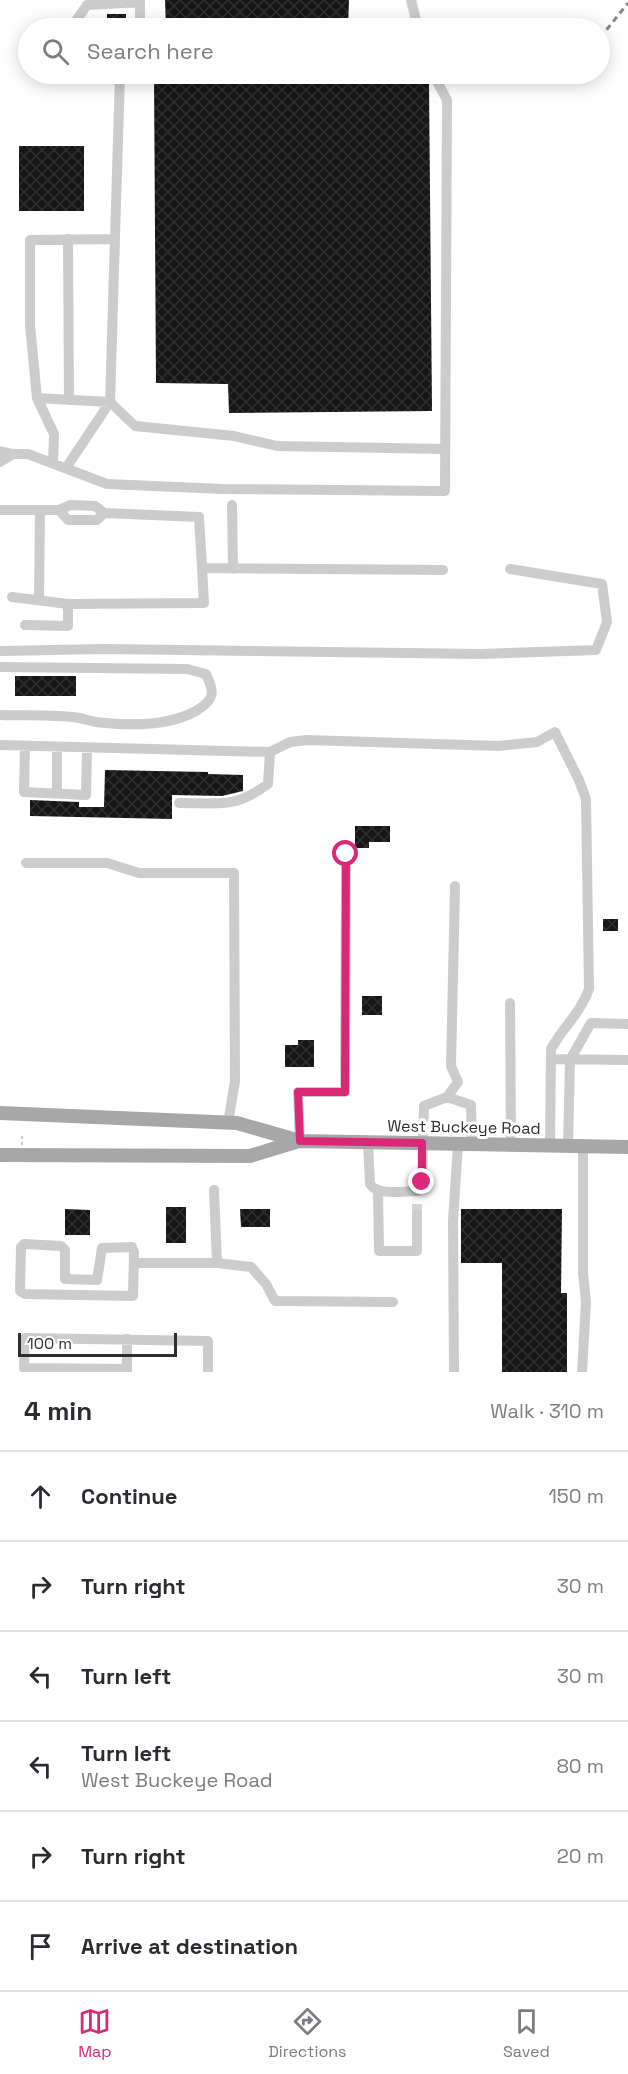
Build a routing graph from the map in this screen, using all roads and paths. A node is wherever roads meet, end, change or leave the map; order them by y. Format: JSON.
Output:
{"nodes":[{"id":1,"x":411,"y":0,"type":"edge"},
{"id":2,"x":140,"y":1,"type":"edge"},
{"id":3,"x":78,"y":18,"type":"edge"},
{"id":4,"x":141,"y":18,"type":"edge"},
{"id":5,"x":416,"y":18,"type":"edge"},
{"id":6,"x":120,"y":84,"type":"edge"},
{"id":7,"x":438,"y":84,"type":"edge"},
{"id":8,"x":115,"y":238,"type":"junction"},
{"id":9,"x":68,"y":239,"type":"junction"},
{"id":10,"x":37,"y":398,"type":"junction"},
{"id":11,"x":69,"y":400,"type":"junction"},
{"id":12,"x":110,"y":402,"type":"junction"},
{"id":13,"x":445,"y":449,"type":"junction"},
{"id":14,"x":0,"y":451,"type":"edge"},
{"id":15,"x":13,"y":454,"type":"junction"},
{"id":16,"x":0,"y":462,"type":"edge"},
{"id":17,"x":53,"y":463,"type":"junction"},
{"id":18,"x":66,"y":468,"type":"junction"},
{"id":19,"x":232,"y":505,"type":"dead end"},
{"id":20,"x":0,"y":510,"type":"edge"},
{"id":21,"x":40,"y":511,"type":"junction"},
{"id":22,"x":202,"y":568,"type":"junction"},
{"id":23,"x":232,"y":569,"type":"junction"},
{"id":24,"x":510,"y":569,"type":"dead end"},
{"id":25,"x":443,"y":570,"type":"dead end"},
{"id":26,"x":12,"y":597,"type":"dead end"},
{"id":27,"x":39,"y":600,"type":"junction"},
{"id":28,"x":68,"y":603,"type":"junction"},
{"id":29,"x":25,"y":625,"type":"dead end"},
{"id":30,"x":0,"y":651,"type":"edge"},
{"id":31,"x":0,"y":667,"type":"edge"},
{"id":32,"x":0,"y":715,"type":"edge"},
{"id":33,"x":0,"y":744,"type":"edge"},
{"id":34,"x":25,"y":746,"type":"junction"},
{"id":35,"x":57,"y":747,"type":"junction"},
{"id":36,"x":87,"y":748,"type":"junction"},
{"id":37,"x":270,"y":752,"type":"junction"},
{"id":38,"x":57,"y":793,"type":"junction"},
{"id":39,"x":179,"y":803,"type":"dead end"},
{"id":40,"x":346,"y":854,"type":"dead end"},
{"id":41,"x":26,"y":863,"type":"dead end"},
{"id":42,"x":454,"y":886,"type":"dead end"},
{"id":43,"x":510,"y":1004,"type":"dead end"},
{"id":44,"x":628,"y":1024,"type":"edge"},
{"id":45,"x":551,"y":1059,"type":"junction"},
{"id":46,"x":570,"y":1060,"type":"junction"},
{"id":47,"x":628,"y":1060,"type":"edge"},
{"id":48,"x":447,"y":1097,"type":"junction"},
{"id":49,"x":0,"y":1113,"type":"edge"},
{"id":50,"x":228,"y":1123,"type":"junction"},
{"id":51,"x":300,"y":1141,"type":"junction"},
{"id":52,"x":368,"y":1142,"type":"junction"},
{"id":53,"x":422,"y":1143,"type":"junction"},
{"id":54,"x":465,"y":1144,"type":"junction"},
{"id":55,"x":511,"y":1144,"type":"junction"},
{"id":56,"x":550,"y":1145,"type":"junction"},
{"id":57,"x":568,"y":1146,"type":"junction"},
{"id":58,"x":583,"y":1146,"type":"junction"},
{"id":59,"x":628,"y":1147,"type":"edge"},
{"id":60,"x":0,"y":1155,"type":"edge"},
{"id":61,"x":214,"y":1190,"type":"dead end"},
{"id":62,"x":378,"y":1191,"type":"junction"},
{"id":63,"x":417,"y":1191,"type":"junction"},
{"id":64,"x":134,"y":1263,"type":"junction"},
{"id":65,"x":217,"y":1263,"type":"junction"},
{"id":66,"x":393,"y":1302,"type":"dead end"},
{"id":67,"x":127,"y":1339,"type":"junction"},
{"id":68,"x":127,"y":1371,"type":"edge"},
{"id":69,"x":208,"y":1372,"type":"edge"},
{"id":70,"x":454,"y":1372,"type":"edge"},
{"id":71,"x":582,"y":1372,"type":"edge"}],
"edges":[{"from":1,"to":5,"type":"lane"},
{"from":2,"to":3,"type":"lane"},
{"from":2,"to":4,"type":"lane"},
{"from":6,"to":8,"type":"lane"},
{"from":7,"to":13,"type":"lane"},
{"from":8,"to":9,"type":"lane"},
{"from":8,"to":12,"type":"lane"},
{"from":9,"to":10,"type":"lane"},
{"from":9,"to":11,"type":"lane"},
{"from":10,"to":11,"type":"lane"},
{"from":10,"to":17,"type":"lane"},
{"from":11,"to":12,"type":"lane"},
{"from":12,"to":13,"type":"lane"},
{"from":12,"to":18,"type":"lane"},
{"from":13,"to":18,"type":"lane"},
{"from":14,"to":15,"type":"lane"},
{"from":15,"to":16,"type":"lane"},
{"from":15,"to":17,"type":"lane"},
{"from":17,"to":18,"type":"lane"},
{"from":19,"to":23,"type":"lane"},
{"from":20,"to":21,"type":"lane"},
{"from":21,"to":22,"type":"lane"},
{"from":21,"to":27,"type":"lane"},
{"from":22,"to":23,"type":"lane"},
{"from":22,"to":28,"type":"lane"},
{"from":23,"to":25,"type":"lane"},
{"from":24,"to":30,"type":"lane"},
{"from":26,"to":27,"type":"lane"},
{"from":27,"to":28,"type":"lane"},
{"from":28,"to":29,"type":"lane"},
{"from":31,"to":32,"type":"lane"},
{"from":33,"to":34,"type":"lane"},
{"from":34,"to":35,"type":"lane"},
{"from":34,"to":38,"type":"lane"},
{"from":35,"to":36,"type":"lane"},
{"from":35,"to":38,"type":"lane"},
{"from":36,"to":37,"type":"lane"},
{"from":36,"to":38,"type":"lane"},
{"from":37,"to":39,"type":"lane"},
{"from":37,"to":45,"type":"lane"},
{"from":40,"to":51,"type":"lane"},
{"from":41,"to":50,"type":"lane"},
{"from":42,"to":48,"type":"lane"},
{"from":43,"to":55,"type":"lane"},
{"from":44,"to":46,"type":"lane"},
{"from":45,"to":46,"type":"lane"},
{"from":45,"to":56,"type":"lane"},
{"from":46,"to":47,"type":"lane"},
{"from":46,"to":57,"type":"lane"},
{"from":48,"to":53,"type":"lane"},
{"from":48,"to":54,"type":"lane"},
{"from":49,"to":50,"type":"main road","name":"West Buckeye Road"},
{"from":50,"to":51,"type":"main road","name":"West Buckeye Road"},
{"from":51,"to":52,"type":"main road","name":"West Buckeye Road"},
{"from":51,"to":60,"type":"main road","name":"West Buckeye Road"},
{"from":52,"to":53,"type":"main road","name":"West Buckeye Road"},
{"from":52,"to":62,"type":"lane"},
{"from":53,"to":54,"type":"main road","name":"West Buckeye Road"},
{"from":53,"to":63,"type":"lane"},
{"from":54,"to":55,"type":"main road","name":"West Buckeye Road"},
{"from":54,"to":70,"type":"lane"},
{"from":55,"to":56,"type":"main road","name":"West Buckeye Road"},
{"from":56,"to":57,"type":"main road","name":"West Buckeye Road"},
{"from":57,"to":58,"type":"main road","name":"West Buckeye Road"},
{"from":58,"to":59,"type":"main road","name":"West Buckeye Road"},
{"from":58,"to":71,"type":"lane"},
{"from":61,"to":65,"type":"lane"},
{"from":62,"to":63,"type":"lane"},
{"from":62,"to":63,"type":"lane"},
{"from":64,"to":64,"type":"lane"},
{"from":64,"to":65,"type":"lane"},
{"from":65,"to":66,"type":"lane"},
{"from":67,"to":68,"type":"lane"},
{"from":67,"to":68,"type":"lane"},
{"from":67,"to":69,"type":"lane"}]}
